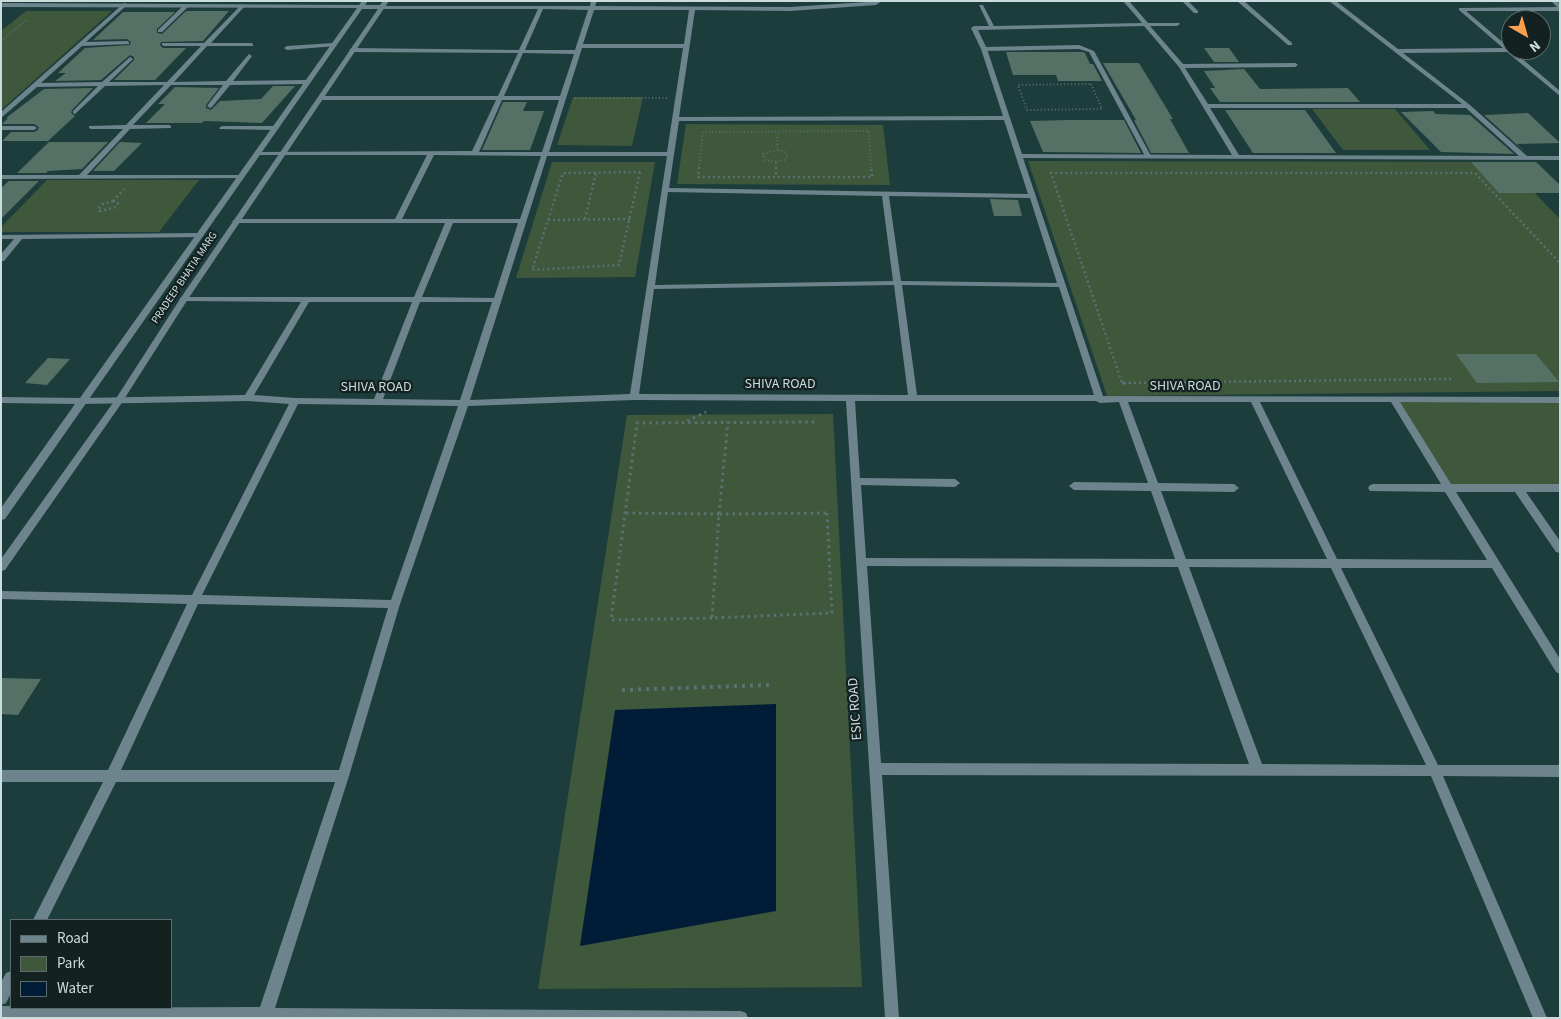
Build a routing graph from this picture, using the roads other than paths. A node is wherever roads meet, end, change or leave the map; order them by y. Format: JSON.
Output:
{"nodes":[{"id":1,"x":495,"y":1,"type":"edge"},
{"id":2,"x":879,"y":1,"type":"edge"},
{"id":3,"x":1126,"y":1,"type":"edge"},
{"id":4,"x":1185,"y":1,"type":"edge"},
{"id":5,"x":1240,"y":1,"type":"edge"},
{"id":6,"x":1332,"y":1,"type":"edge"},
{"id":7,"x":1518,"y":1,"type":"edge"},
{"id":8,"x":1554,"y":1,"type":"edge"},
{"id":9,"x":19,"y":3,"type":"edge"},
{"id":10,"x":857,"y":3,"type":"edge"},
{"id":11,"x":363,"y":4,"type":"edge"},
{"id":12,"x":384,"y":4,"type":"edge"},
{"id":13,"x":1,"y":5,"type":"edge"},
{"id":14,"x":124,"y":5,"type":"junction"},
{"id":15,"x":593,"y":5,"type":"edge"},
{"id":16,"x":186,"y":6,"type":"junction"},
{"id":17,"x":242,"y":6,"type":"junction"},
{"id":18,"x":981,"y":6,"type":"dead end"},
{"id":19,"x":492,"y":8,"type":"junction"},
{"id":20,"x":541,"y":8,"type":"junction"},
{"id":21,"x":1560,"y":8,"type":"edge"},
{"id":22,"x":1530,"y":9,"type":"junction"},
{"id":23,"x":692,"y":10,"type":"junction"},
{"id":24,"x":1196,"y":12,"type":"dead end"},
{"id":25,"x":1145,"y":24,"type":"junction"},
{"id":26,"x":1177,"y":24,"type":"dead end"},
{"id":27,"x":992,"y":27,"type":"junction"},
{"id":28,"x":160,"y":31,"type":"dead end"},
{"id":29,"x":81,"y":44,"type":"junction"},
{"id":30,"x":127,"y":44,"type":"dead end"},
{"id":31,"x":164,"y":44,"type":"dead end"},
{"id":32,"x":1290,"y":44,"type":"dead end"},
{"id":33,"x":1501,"y":44,"type":"edge"},
{"id":34,"x":206,"y":45,"type":"junction"},
{"id":35,"x":251,"y":45,"type":"dead end"},
{"id":36,"x":334,"y":45,"type":"junction"},
{"id":37,"x":686,"y":46,"type":"junction"},
{"id":38,"x":287,"y":48,"type":"dead end"},
{"id":39,"x":578,"y":49,"type":"junction"},
{"id":40,"x":984,"y":49,"type":"junction"},
{"id":41,"x":352,"y":50,"type":"junction"},
{"id":42,"x":1501,"y":50,"type":"edge"},
{"id":43,"x":1398,"y":51,"type":"junction"},
{"id":44,"x":520,"y":53,"type":"junction"},
{"id":45,"x":250,"y":56,"type":"dead end"},
{"id":46,"x":130,"y":59,"type":"dead end"},
{"id":47,"x":1520,"y":60,"type":"edge"},
{"id":48,"x":1295,"y":65,"type":"dead end"},
{"id":49,"x":1181,"y":66,"type":"junction"},
{"id":50,"x":308,"y":82,"type":"junction"},
{"id":51,"x":230,"y":83,"type":"junction"},
{"id":52,"x":103,"y":84,"type":"junction"},
{"id":53,"x":168,"y":84,"type":"junction"},
{"id":54,"x":36,"y":85,"type":"junction"},
{"id":55,"x":1559,"y":94,"type":"edge"},
{"id":56,"x":320,"y":98,"type":"junction"},
{"id":57,"x":501,"y":98,"type":"junction"},
{"id":58,"x":562,"y":98,"type":"junction"},
{"id":59,"x":210,"y":106,"type":"dead end"},
{"id":60,"x":1205,"y":106,"type":"junction"},
{"id":61,"x":1468,"y":106,"type":"junction"},
{"id":62,"x":75,"y":112,"type":"dead end"},
{"id":63,"x":1,"y":116,"type":"edge"},
{"id":64,"x":1007,"y":118,"type":"junction"},
{"id":65,"x":675,"y":119,"type":"junction"},
{"id":66,"x":91,"y":127,"type":"dead end"},
{"id":67,"x":127,"y":127,"type":"junction"},
{"id":68,"x":169,"y":127,"type":"dead end"},
{"id":69,"x":1,"y":128,"type":"edge"},
{"id":70,"x":34,"y":128,"type":"dead end"},
{"id":71,"x":222,"y":128,"type":"dead end"},
{"id":72,"x":276,"y":128,"type":"junction"},
{"id":73,"x":258,"y":153,"type":"junction"},
{"id":74,"x":283,"y":153,"type":"junction"},
{"id":75,"x":432,"y":153,"type":"junction"},
{"id":76,"x":475,"y":154,"type":"junction"},
{"id":77,"x":544,"y":154,"type":"junction"},
{"id":78,"x":670,"y":154,"type":"junction"},
{"id":79,"x":1019,"y":156,"type":"junction"},
{"id":80,"x":1148,"y":156,"type":"junction"},
{"id":81,"x":1237,"y":157,"type":"junction"},
{"id":82,"x":1525,"y":158,"type":"junction"},
{"id":83,"x":1560,"y":158,"type":"edge"},
{"id":84,"x":1,"y":177,"type":"edge"},
{"id":85,"x":81,"y":177,"type":"junction"},
{"id":86,"x":241,"y":177,"type":"junction"},
{"id":87,"x":665,"y":190,"type":"junction"},
{"id":88,"x":886,"y":193,"type":"junction"},
{"id":89,"x":1032,"y":196,"type":"junction"},
{"id":90,"x":450,"y":221,"type":"junction"},
{"id":91,"x":522,"y":221,"type":"junction"},
{"id":92,"x":236,"y":222,"type":"junction"},
{"id":93,"x":398,"y":222,"type":"junction"},
{"id":94,"x":200,"y":235,"type":"junction"},
{"id":95,"x":20,"y":237,"type":"junction"},
{"id":96,"x":1,"y":238,"type":"edge"},
{"id":97,"x":1,"y":259,"type":"edge"},
{"id":98,"x":897,"y":283,"type":"junction"},
{"id":99,"x":1062,"y":286,"type":"junction"},
{"id":100,"x":650,"y":287,"type":"junction"},
{"id":101,"x":184,"y":299,"type":"junction"},
{"id":102,"x":307,"y":299,"type":"junction"},
{"id":103,"x":417,"y":300,"type":"junction"},
{"id":104,"x":497,"y":300,"type":"junction"},
{"id":105,"x":248,"y":398,"type":"junction"},
{"id":106,"x":634,"y":398,"type":"junction"},
{"id":107,"x":850,"y":399,"type":"junction"},
{"id":108,"x":913,"y":399,"type":"junction"},
{"id":109,"x":1,"y":400,"type":"edge"},
{"id":110,"x":1100,"y":400,"type":"junction"},
{"id":111,"x":1124,"y":400,"type":"junction"},
{"id":112,"x":1394,"y":400,"type":"junction"},
{"id":113,"x":1560,"y":400,"type":"edge"},
{"id":114,"x":82,"y":401,"type":"junction"},
{"id":115,"x":296,"y":401,"type":"junction"},
{"id":116,"x":378,"y":401,"type":"junction"},
{"id":117,"x":1256,"y":401,"type":"junction"},
{"id":118,"x":118,"y":402,"type":"junction"},
{"id":119,"x":464,"y":402,"type":"junction"},
{"id":120,"x":856,"y":481,"type":"junction"},
{"id":121,"x":955,"y":483,"type":"dead end"},
{"id":122,"x":1074,"y":486,"type":"dead end"},
{"id":123,"x":1448,"y":487,"type":"junction"},
{"id":124,"x":1155,"y":488,"type":"junction"},
{"id":125,"x":1234,"y":488,"type":"dead end"},
{"id":126,"x":1373,"y":488,"type":"dead end"},
{"id":127,"x":1518,"y":488,"type":"junction"},
{"id":128,"x":1560,"y":488,"type":"edge"},
{"id":129,"x":1,"y":516,"type":"edge"},
{"id":130,"x":1560,"y":550,"type":"edge"},
{"id":131,"x":861,"y":562,"type":"junction"},
{"id":132,"x":1182,"y":563,"type":"junction"},
{"id":133,"x":1334,"y":564,"type":"junction"},
{"id":134,"x":1496,"y":564,"type":"junction"},
{"id":135,"x":1,"y":566,"type":"edge"},
{"id":136,"x":1,"y":595,"type":"edge"},
{"id":137,"x":195,"y":599,"type":"junction"},
{"id":138,"x":395,"y":604,"type":"junction"},
{"id":139,"x":1560,"y":669,"type":"edge"},
{"id":140,"x":875,"y":769,"type":"junction"},
{"id":141,"x":1257,"y":769,"type":"junction"},
{"id":142,"x":1434,"y":770,"type":"junction"},
{"id":143,"x":1560,"y":771,"type":"edge"},
{"id":144,"x":1,"y":776,"type":"edge"},
{"id":145,"x":111,"y":776,"type":"junction"},
{"id":146,"x":343,"y":776,"type":"junction"},
{"id":147,"x":40,"y":919,"type":"edge"},
{"id":148,"x":10,"y":980,"type":"edge"},
{"id":149,"x":1,"y":998,"type":"edge"},
{"id":150,"x":1,"y":1013,"type":"edge"},
{"id":151,"x":265,"y":1015,"type":"junction"},
{"id":152,"x":448,"y":1017,"type":"edge"},
{"id":153,"x":741,"y":1018,"type":"edge"},
{"id":154,"x":892,"y":1018,"type":"edge"},
{"id":155,"x":1540,"y":1018,"type":"edge"}],
"edges":[{"from":1,"to":19,"type":"street"},
{"from":2,"to":10,"type":"street"},
{"from":3,"to":25,"type":"street"},
{"from":4,"to":24,"type":"street"},
{"from":5,"to":32,"type":"street"},
{"from":6,"to":43,"type":"street"},
{"from":7,"to":22,"type":"street"},
{"from":8,"to":21,"type":"street"},
{"from":9,"to":13,"type":"street"},
{"from":9,"to":14,"type":"street"},
{"from":10,"to":23,"type":"street"},
{"from":11,"to":12,"type":"street"},
{"from":11,"to":17,"type":"street"},
{"from":11,"to":36,"type":"street","name":"PRADEEP BHATIA MARG"},
{"from":12,"to":19,"type":"street"},
{"from":12,"to":41,"type":"street","name":"PRADEEP BHATIA MARG"},
{"from":14,"to":16,"type":"street"},
{"from":14,"to":29,"type":"street"},
{"from":15,"to":20,"type":"street"},
{"from":15,"to":23,"type":"street"},
{"from":15,"to":39,"type":"street"},
{"from":16,"to":17,"type":"street"},
{"from":16,"to":28,"type":"street"},
{"from":17,"to":34,"type":"street"},
{"from":18,"to":27,"type":"street"},
{"from":19,"to":20,"type":"street"},
{"from":20,"to":44,"type":"street"},
{"from":21,"to":22,"type":"street"},
{"from":22,"to":33,"type":"street"},
{"from":23,"to":37,"type":"street"},
{"from":25,"to":26,"type":"street"},
{"from":25,"to":27,"type":"street"},
{"from":25,"to":49,"type":"street"},
{"from":27,"to":40,"type":"street"},
{"from":29,"to":30,"type":"street"},
{"from":29,"to":54,"type":"street"},
{"from":31,"to":34,"type":"street"},
{"from":34,"to":35,"type":"street"},
{"from":34,"to":53,"type":"street"},
{"from":36,"to":38,"type":"street"},
{"from":36,"to":50,"type":"street","name":"PRADEEP BHATIA MARG"},
{"from":37,"to":39,"type":"street"},
{"from":37,"to":65,"type":"street"},
{"from":39,"to":44,"type":"street"},
{"from":39,"to":58,"type":"street"},
{"from":40,"to":64,"type":"street"},
{"from":40,"to":80,"type":"street"},
{"from":41,"to":44,"type":"street"},
{"from":41,"to":56,"type":"street","name":"PRADEEP BHATIA MARG"},
{"from":42,"to":43,"type":"street"},
{"from":43,"to":61,"type":"street"},
{"from":44,"to":57,"type":"street"},
{"from":45,"to":51,"type":"street"},
{"from":46,"to":52,"type":"street"},
{"from":47,"to":55,"type":"street"},
{"from":48,"to":49,"type":"street"},
{"from":49,"to":60,"type":"street"},
{"from":50,"to":51,"type":"street"},
{"from":50,"to":72,"type":"street","name":"PRADEEP BHATIA MARG"},
{"from":51,"to":53,"type":"street"},
{"from":51,"to":59,"type":"street"},
{"from":52,"to":53,"type":"street"},
{"from":52,"to":54,"type":"street"},
{"from":52,"to":62,"type":"street"},
{"from":53,"to":67,"type":"street"},
{"from":54,"to":63,"type":"street"},
{"from":56,"to":57,"type":"street"},
{"from":56,"to":74,"type":"street","name":"PRADEEP BHATIA MARG"},
{"from":57,"to":58,"type":"street"},
{"from":57,"to":76,"type":"street"},
{"from":58,"to":77,"type":"street"},
{"from":60,"to":61,"type":"street"},
{"from":60,"to":81,"type":"street"},
{"from":61,"to":82,"type":"street"},
{"from":64,"to":65,"type":"street"},
{"from":64,"to":79,"type":"street"},
{"from":65,"to":78,"type":"street"},
{"from":66,"to":67,"type":"street"},
{"from":67,"to":68,"type":"street"},
{"from":67,"to":85,"type":"street"},
{"from":69,"to":70,"type":"street"},
{"from":71,"to":72,"type":"street"},
{"from":72,"to":73,"type":"street","name":"PRADEEP BHATIA MARG"},
{"from":73,"to":74,"type":"street"},
{"from":73,"to":86,"type":"street","name":"PRADEEP BHATIA MARG"},
{"from":74,"to":75,"type":"street"},
{"from":74,"to":92,"type":"street","name":"PRADEEP BHATIA MARG"},
{"from":75,"to":76,"type":"street"},
{"from":75,"to":93,"type":"street"},
{"from":76,"to":77,"type":"street"},
{"from":77,"to":78,"type":"street"},
{"from":77,"to":91,"type":"street"},
{"from":78,"to":87,"type":"street"},
{"from":79,"to":80,"type":"street"},
{"from":79,"to":89,"type":"street"},
{"from":80,"to":81,"type":"street"},
{"from":81,"to":82,"type":"street"},
{"from":82,"to":83,"type":"street"},
{"from":84,"to":85,"type":"street"},
{"from":85,"to":86,"type":"street"},
{"from":86,"to":94,"type":"street","name":"PRADEEP BHATIA MARG"},
{"from":87,"to":88,"type":"street"},
{"from":87,"to":100,"type":"street"},
{"from":88,"to":89,"type":"street"},
{"from":88,"to":98,"type":"street"},
{"from":89,"to":99,"type":"street"},
{"from":90,"to":91,"type":"street"},
{"from":90,"to":93,"type":"street"},
{"from":90,"to":103,"type":"street"},
{"from":91,"to":104,"type":"street"},
{"from":92,"to":93,"type":"street"},
{"from":92,"to":101,"type":"street","name":"PRADEEP BHATIA MARG"},
{"from":94,"to":95,"type":"street"},
{"from":94,"to":114,"type":"street","name":"PRADEEP BHATIA MARG"},
{"from":95,"to":96,"type":"street"},
{"from":95,"to":97,"type":"street"},
{"from":98,"to":99,"type":"street"},
{"from":98,"to":100,"type":"street"},
{"from":98,"to":108,"type":"street"},
{"from":99,"to":110,"type":"street"},
{"from":100,"to":106,"type":"street"},
{"from":101,"to":102,"type":"street"},
{"from":101,"to":118,"type":"street","name":"PRADEEP BHATIA MARG"},
{"from":102,"to":103,"type":"street"},
{"from":102,"to":105,"type":"street"},
{"from":103,"to":104,"type":"street"},
{"from":103,"to":116,"type":"street"},
{"from":104,"to":119,"type":"street"},
{"from":105,"to":115,"type":"street","name":"SHIVA ROAD"},
{"from":105,"to":118,"type":"street","name":"SHIVA ROAD"},
{"from":106,"to":107,"type":"street","name":"SHIVA ROAD"},
{"from":106,"to":119,"type":"street","name":"SHIVA ROAD"},
{"from":107,"to":108,"type":"street","name":"SHIVA ROAD"},
{"from":107,"to":120,"type":"street","name":"ESIC ROAD"},
{"from":108,"to":110,"type":"street","name":"SHIVA ROAD"},
{"from":109,"to":114,"type":"street","name":"SHIVA ROAD"},
{"from":110,"to":111,"type":"street","name":"SHIVA ROAD"},
{"from":111,"to":117,"type":"street","name":"SHIVA ROAD"},
{"from":111,"to":124,"type":"street"},
{"from":112,"to":113,"type":"street","name":"SHIVA ROAD"},
{"from":112,"to":117,"type":"street","name":"SHIVA ROAD"},
{"from":112,"to":123,"type":"street"},
{"from":114,"to":118,"type":"street","name":"SHIVA ROAD"},
{"from":114,"to":129,"type":"street","name":"PRADEEP BHATIA MARG"},
{"from":115,"to":116,"type":"street","name":"SHIVA ROAD"},
{"from":115,"to":137,"type":"street"},
{"from":116,"to":119,"type":"street","name":"SHIVA ROAD"},
{"from":117,"to":133,"type":"street"},
{"from":118,"to":135,"type":"street","name":"PRADEEP BHATIA MARG"},
{"from":119,"to":138,"type":"street"},
{"from":120,"to":121,"type":"street"},
{"from":120,"to":131,"type":"street","name":"ESIC ROAD"},
{"from":122,"to":124,"type":"street"},
{"from":123,"to":126,"type":"street"},
{"from":123,"to":127,"type":"street"},
{"from":123,"to":134,"type":"street"},
{"from":124,"to":125,"type":"street"},
{"from":124,"to":132,"type":"street"},
{"from":127,"to":128,"type":"street"},
{"from":127,"to":130,"type":"street"},
{"from":131,"to":132,"type":"street"},
{"from":131,"to":140,"type":"street","name":"ESIC ROAD"},
{"from":132,"to":133,"type":"street"},
{"from":132,"to":141,"type":"street"},
{"from":133,"to":134,"type":"street"},
{"from":133,"to":142,"type":"street"},
{"from":134,"to":139,"type":"street"},
{"from":136,"to":137,"type":"street"},
{"from":137,"to":138,"type":"street"},
{"from":137,"to":145,"type":"street"},
{"from":138,"to":146,"type":"street"},
{"from":140,"to":141,"type":"street"},
{"from":140,"to":154,"type":"street","name":"ESIC ROAD"},
{"from":141,"to":142,"type":"street"},
{"from":142,"to":143,"type":"street"},
{"from":142,"to":155,"type":"street"},
{"from":144,"to":145,"type":"street"},
{"from":145,"to":146,"type":"street"},
{"from":145,"to":147,"type":"street"},
{"from":146,"to":151,"type":"street"},
{"from":148,"to":149,"type":"street"},
{"from":150,"to":151,"type":"street"},
{"from":151,"to":152,"type":"street"},
{"from":152,"to":153,"type":"street"}]}
